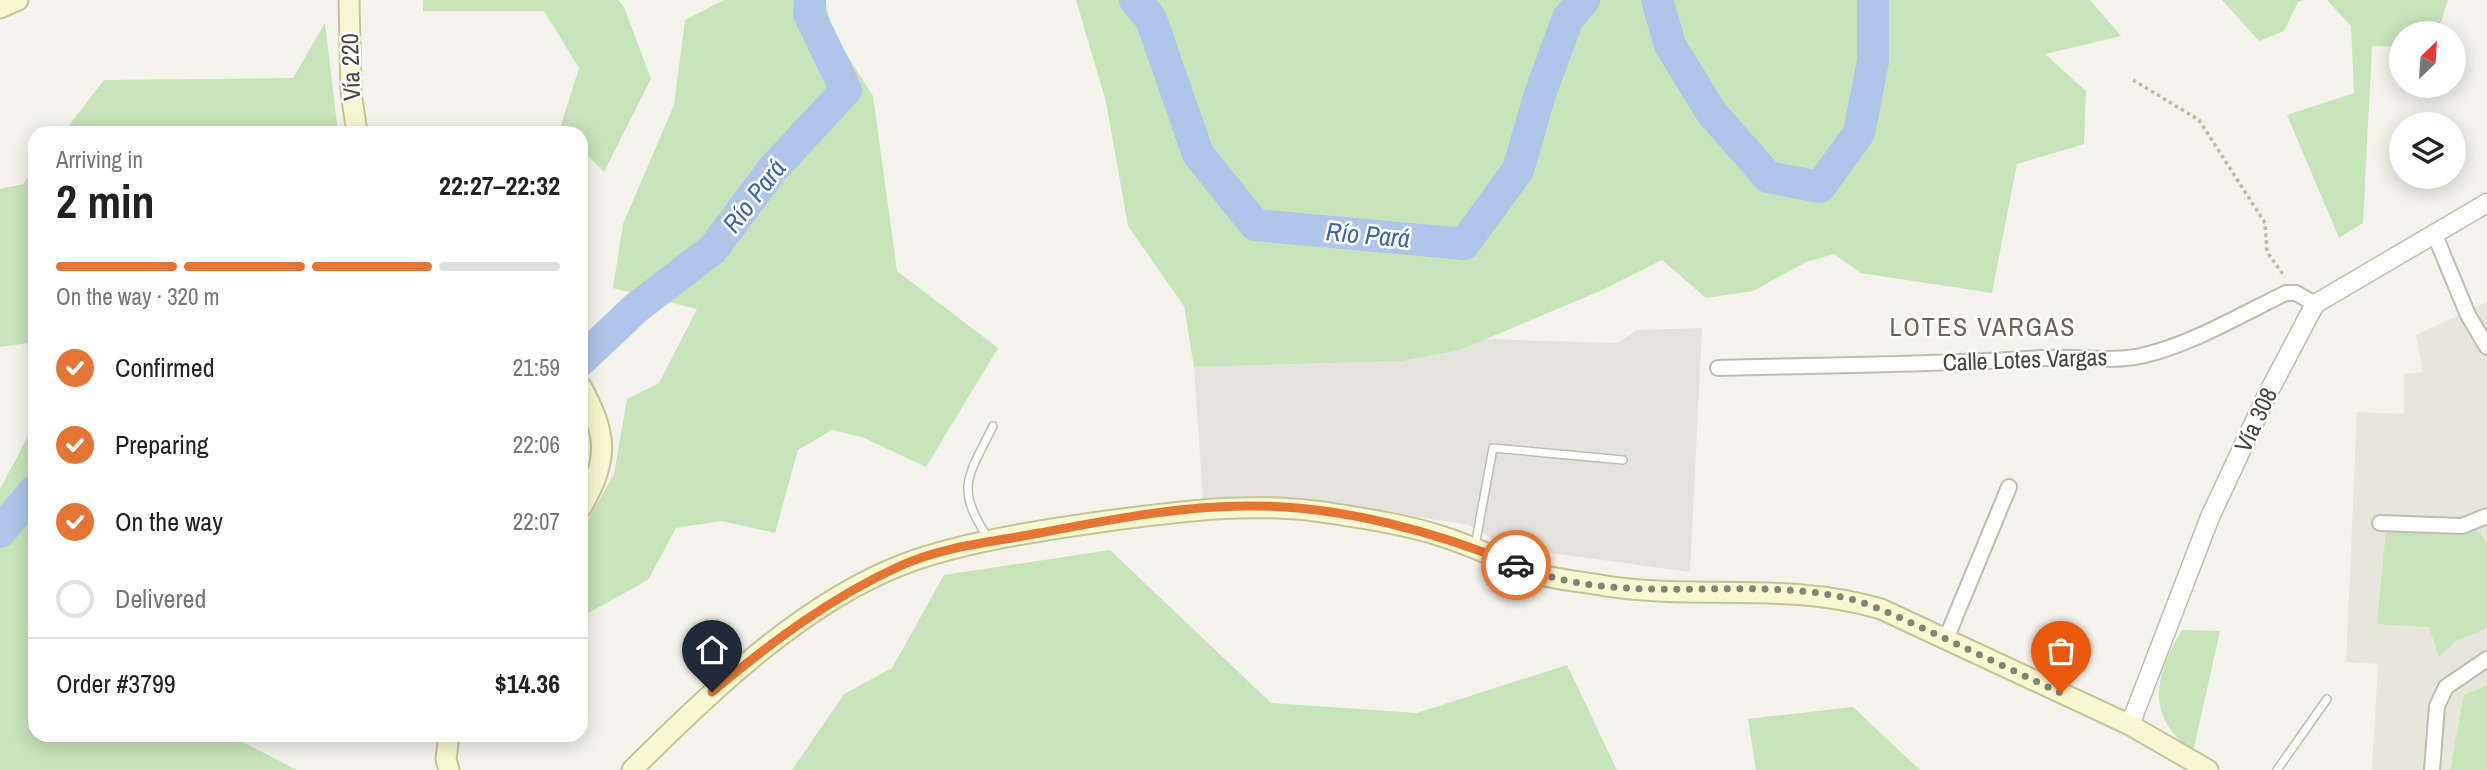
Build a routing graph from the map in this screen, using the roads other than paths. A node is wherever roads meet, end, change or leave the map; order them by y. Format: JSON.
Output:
{"nodes":[{"id":1,"x":18,"y":0,"type":"edge"},
{"id":2,"x":349,"y":0,"type":"edge"},
{"id":3,"x":0,"y":8,"type":"edge"},
{"id":4,"x":356,"y":126,"type":"edge"},
{"id":5,"x":2487,"y":204,"type":"edge"},
{"id":6,"x":2434,"y":233,"type":"junction"},
{"id":7,"x":2315,"y":304,"type":"junction"},
{"id":8,"x":2487,"y":347,"type":"edge"},
{"id":9,"x":1718,"y":368,"type":"dead end"},
{"id":10,"x":588,"y":402,"type":"edge"},
{"id":11,"x":993,"y":426,"type":"dead end"},
{"id":12,"x":1623,"y":460,"type":"dead end"},
{"id":13,"x":2009,"y":487,"type":"dead end"},
{"id":14,"x":588,"y":497,"type":"edge"},
{"id":15,"x":2487,"y":516,"type":"edge"},
{"id":16,"x":2380,"y":523,"type":"dead end"},
{"id":17,"x":991,"y":542,"type":"junction"},
{"id":18,"x":1475,"y":548,"type":"junction"},
{"id":19,"x":1946,"y":639,"type":"junction"},
{"id":20,"x":2487,"y":659,"type":"edge"},
{"id":21,"x":2327,"y":699,"type":"dead end"},
{"id":22,"x":2130,"y":725,"type":"junction"},
{"id":23,"x":448,"y":742,"type":"edge"},
{"id":24,"x":449,"y":770,"type":"edge"},
{"id":25,"x":632,"y":770,"type":"edge"},
{"id":26,"x":2208,"y":770,"type":"edge"},
{"id":27,"x":2277,"y":770,"type":"edge"},
{"id":28,"x":2432,"y":770,"type":"edge"}],
"edges":[{"from":1,"to":3,"type":"main road"},
{"from":2,"to":4,"type":"main road","name":"Vía 220"},
{"from":5,"to":6,"type":"street"},
{"from":6,"to":7,"type":"street"},
{"from":6,"to":8,"type":"street"},
{"from":7,"to":9,"type":"street","name":"Calle Lotes Vargas"},
{"from":7,"to":22,"type":"street","name":"Vía 308"},
{"from":10,"to":14,"type":"main road"},
{"from":11,"to":17,"type":"lane"},
{"from":12,"to":18,"type":"lane"},
{"from":13,"to":19,"type":"street"},
{"from":15,"to":16,"type":"street"},
{"from":17,"to":18,"type":"main road"},
{"from":17,"to":25,"type":"main road"},
{"from":18,"to":19,"type":"main road"},
{"from":19,"to":22,"type":"main road"},
{"from":20,"to":28,"type":"street"},
{"from":21,"to":27,"type":"lane"},
{"from":22,"to":26,"type":"main road"},
{"from":23,"to":24,"type":"main road"}]}
